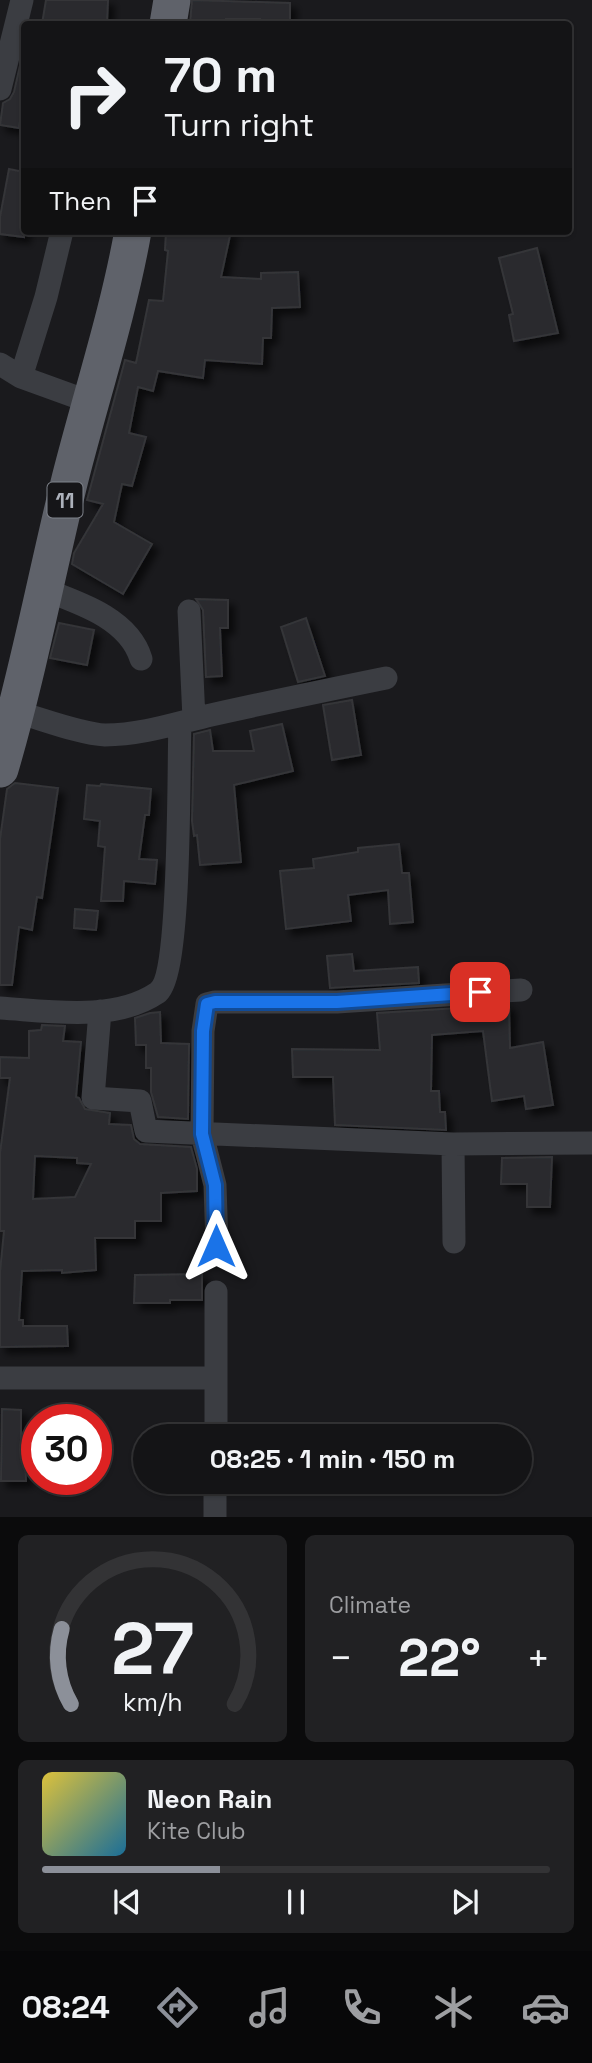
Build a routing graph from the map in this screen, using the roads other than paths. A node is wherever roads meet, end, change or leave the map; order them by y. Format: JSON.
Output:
{"nodes":[{"id":1,"x":22,"y":0,"type":"edge"},
{"id":2,"x":172,"y":0,"type":"edge"},
{"id":3,"x":168,"y":21,"type":"edge"},
{"id":4,"x":0,"y":89,"type":"edge"},
{"id":5,"x":61,"y":235,"type":"edge"},
{"id":6,"x":132,"y":235,"type":"edge"},
{"id":7,"x":0,"y":364,"type":"edge"},
{"id":8,"x":21,"y":377,"type":"junction"},
{"id":9,"x":90,"y":402,"type":"junction"},
{"id":10,"x":45,"y":590,"type":"junction"},
{"id":11,"x":189,"y":611,"type":"dead end"},
{"id":12,"x":141,"y":659,"type":"dead end"},
{"id":13,"x":386,"y":678,"type":"dead end"},
{"id":14,"x":17,"y":712,"type":"junction"},
{"id":15,"x":187,"y":722,"type":"junction"},
{"id":16,"x":0,"y":769,"type":"edge"},
{"id":17,"x":521,"y":990,"type":"dead end"},
{"id":18,"x":0,"y":1008,"type":"edge"},
{"id":19,"x":100,"y":1011,"type":"junction"},
{"id":20,"x":202,"y":1134,"type":"junction"},
{"id":21,"x":592,"y":1143,"type":"edge"},
{"id":22,"x":453,"y":1144,"type":"junction"},
{"id":23,"x":454,"y":1242,"type":"dead end"},
{"id":24,"x":216,"y":1246,"type":"dead end"},
{"id":25,"x":216,"y":1292,"type":"dead end"},
{"id":26,"x":0,"y":1378,"type":"edge"},
{"id":27,"x":216,"y":1378,"type":"junction"},
{"id":28,"x":216,"y":1424,"type":"edge"},
{"id":29,"x":215,"y":1494,"type":"edge"},
{"id":30,"x":215,"y":1517,"type":"edge"}],
"edges":[{"from":1,"to":4,"type":"street"},
{"from":2,"to":3,"type":"highway"},
{"from":5,"to":8,"type":"street"},
{"from":6,"to":9,"type":"highway","number":"11"},
{"from":7,"to":8,"type":"street"},
{"from":8,"to":9,"type":"street"},
{"from":9,"to":10,"type":"highway","number":"11"},
{"from":10,"to":12,"type":"street"},
{"from":10,"to":14,"type":"highway","number":"11"},
{"from":11,"to":15,"type":"street"},
{"from":13,"to":15,"type":"street"},
{"from":14,"to":15,"type":"street"},
{"from":14,"to":16,"type":"highway","number":"11"},
{"from":15,"to":19,"type":"street"},
{"from":17,"to":20,"type":"street"},
{"from":18,"to":19,"type":"street"},
{"from":19,"to":20,"type":"street"},
{"from":20,"to":22,"type":"street"},
{"from":20,"to":24,"type":"street"},
{"from":21,"to":22,"type":"street"},
{"from":22,"to":23,"type":"street"},
{"from":25,"to":27,"type":"street"},
{"from":26,"to":27,"type":"street"},
{"from":27,"to":28,"type":"street"},
{"from":29,"to":30,"type":"street"}]}
